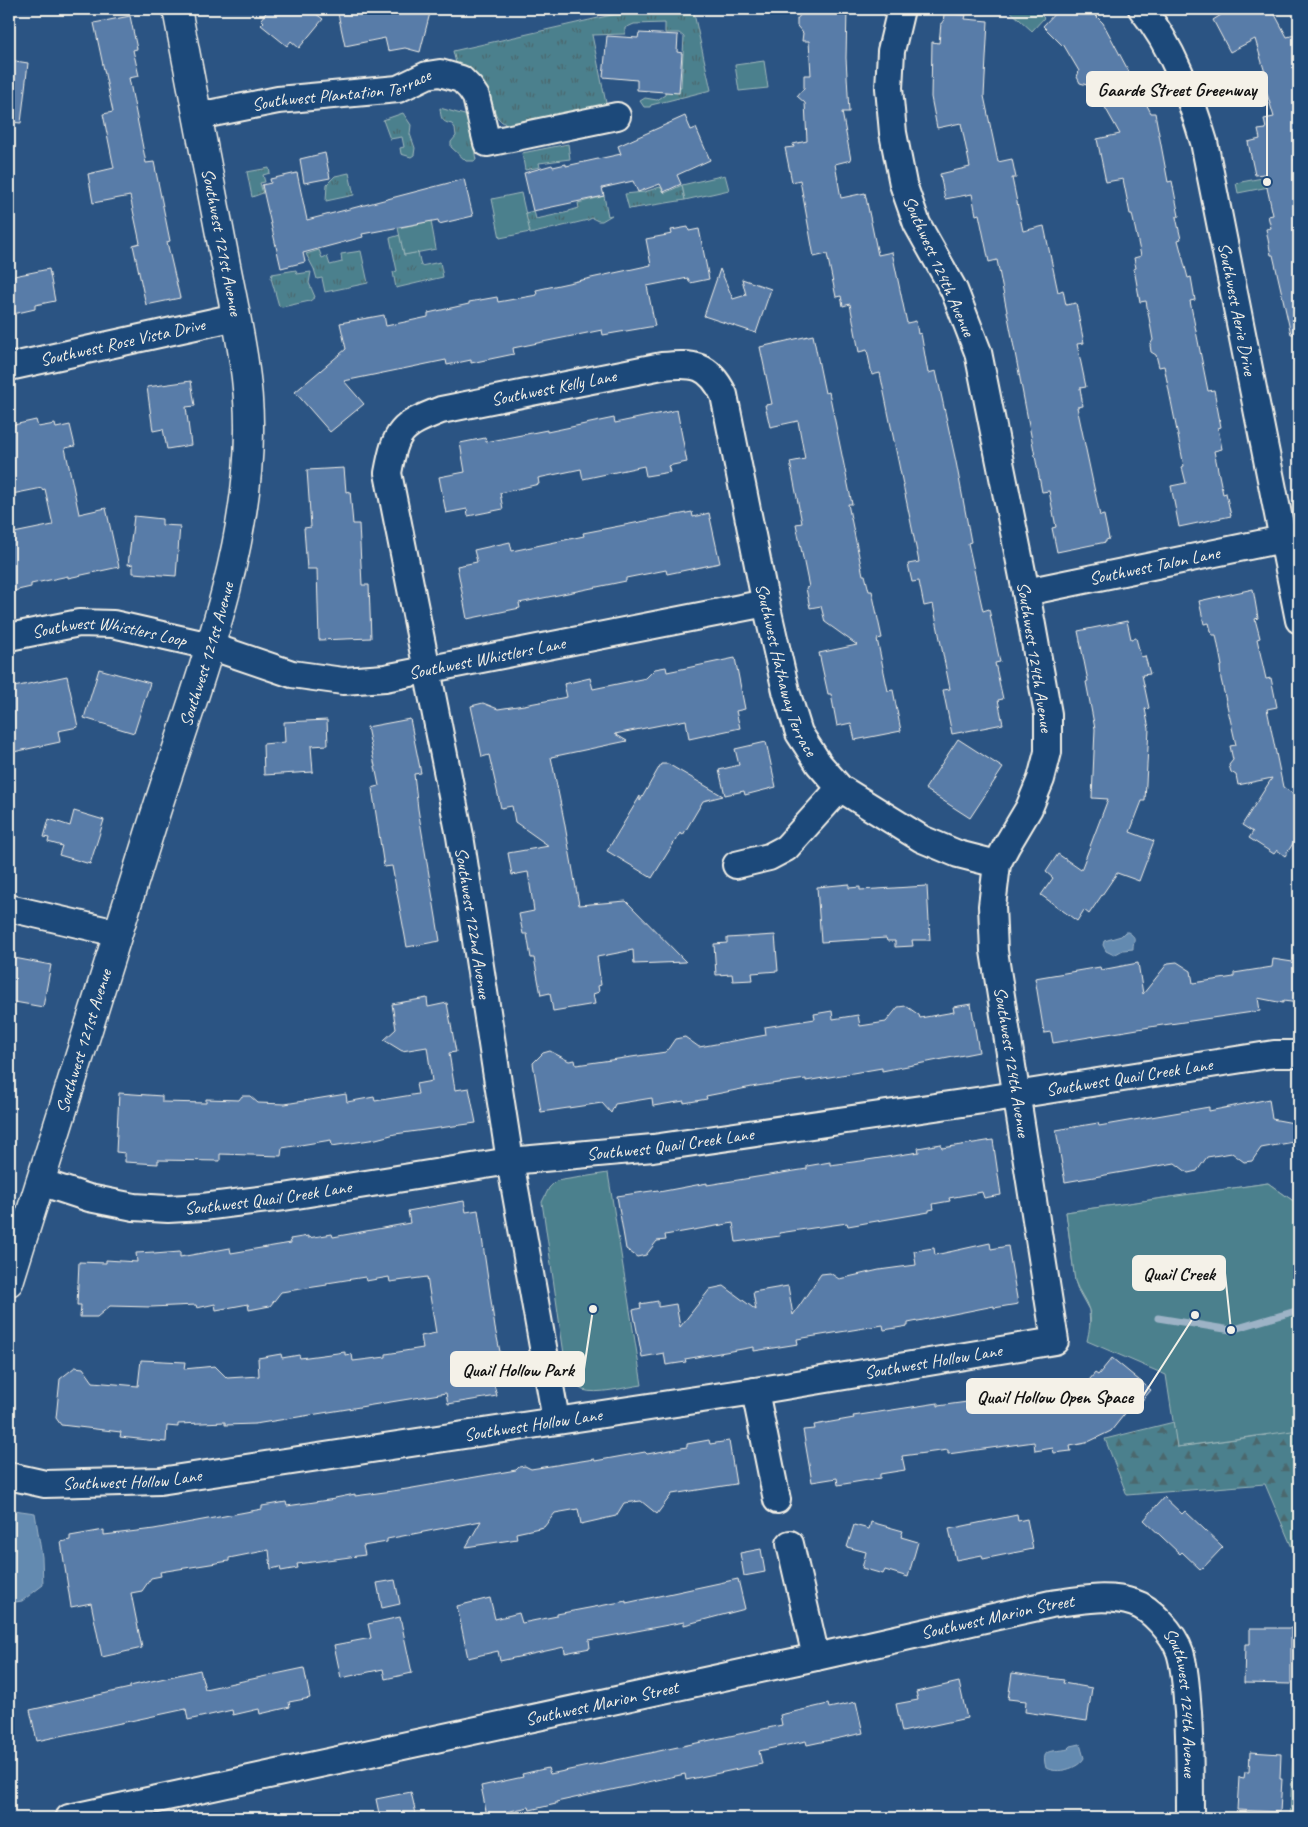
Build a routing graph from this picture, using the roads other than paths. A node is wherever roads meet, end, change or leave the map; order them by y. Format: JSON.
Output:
{"nodes":[{"id":1,"x":177,"y":9,"type":"edge"},
{"id":2,"x":902,"y":9,"type":"edge"},
{"id":3,"x":1142,"y":9,"type":"edge"},
{"id":4,"x":198,"y":116,"type":"junction"},
{"id":5,"x":617,"y":116,"type":"dead end"},
{"id":6,"x":236,"y":317,"type":"junction"},
{"id":7,"x":9,"y":367,"type":"edge"},
{"id":8,"x":708,"y":373,"type":"joint"},
{"id":9,"x":402,"y":430,"type":"joint"},
{"id":10,"x":1283,"y":539,"type":"junction"},
{"id":11,"x":1026,"y":592,"type":"junction"},
{"id":12,"x":766,"y":603,"type":"junction"},
{"id":13,"x":1299,"y":620,"type":"edge"},
{"id":14,"x":9,"y":637,"type":"edge"},
{"id":15,"x":210,"y":646,"type":"junction"},
{"id":16,"x":427,"y":670,"type":"junction"},
{"id":17,"x":840,"y":788,"type":"junction"},
{"id":18,"x":997,"y":864,"type":"junction"},
{"id":19,"x":736,"y":865,"type":"dead end"},
{"id":20,"x":9,"y":908,"type":"edge"},
{"id":21,"x":117,"y":933,"type":"junction"},
{"id":22,"x":1299,"y":1054,"type":"edge"},
{"id":23,"x":1017,"y":1094,"type":"junction"},
{"id":24,"x":510,"y":1161,"type":"junction"},
{"id":25,"x":40,"y":1182,"type":"junction"},
{"id":26,"x":9,"y":1282,"type":"edge"},
{"id":27,"x":1055,"y":1342,"type":"joint"},
{"id":28,"x":755,"y":1391,"type":"junction"},
{"id":29,"x":556,"y":1420,"type":"junction"},
{"id":30,"x":9,"y":1476,"type":"edge"},
{"id":31,"x":777,"y":1500,"type":"dead end"},
{"id":32,"x":790,"y":1544,"type":"dead end"},
{"id":33,"x":1136,"y":1603,"type":"joint"},
{"id":34,"x":816,"y":1657,"type":"junction"},
{"id":35,"x":69,"y":1818,"type":"edge"},
{"id":36,"x":1190,"y":1818,"type":"edge"}],
"edges":[{"from":1,"to":4,"type":"main road","name":"Southwest 121st Avenue"},
{"from":2,"to":11,"type":"street","name":"Southwest 124th Avenue"},
{"from":3,"to":10,"type":"street","name":"Southwest Aerie Drive"},
{"from":4,"to":5,"type":"street","name":"Southwest Plantation Terrace"},
{"from":4,"to":6,"type":"main road","name":"Southwest 121st Avenue"},
{"from":6,"to":7,"type":"street","name":"Southwest Rose Vista Drive"},
{"from":6,"to":15,"type":"main road","name":"Southwest 121st Avenue"},
{"from":8,"to":9,"type":"street","name":"Southwest Kelly Lane"},
{"from":8,"to":12,"type":"street","name":"Southwest Hathaway Terrace"},
{"from":9,"to":16,"type":"street","name":"Southwest 122nd Avenue"},
{"from":10,"to":11,"type":"street","name":"Southwest Talon Lane"},
{"from":10,"to":13,"type":"street","name":"Southwest Aerie Drive"},
{"from":11,"to":18,"type":"street","name":"Southwest 124th Avenue"},
{"from":12,"to":16,"type":"street","name":"Southwest Whistlers Lane"},
{"from":12,"to":17,"type":"street","name":"Southwest Hathaway Terrace"},
{"from":14,"to":15,"type":"street","name":"Southwest Whistlers Loop"},
{"from":15,"to":16,"type":"street","name":"Southwest Whistlers Lane"},
{"from":15,"to":21,"type":"main road","name":"Southwest 121st Avenue"},
{"from":16,"to":24,"type":"street","name":"Southwest 122nd Avenue"},
{"from":17,"to":18,"type":"street","name":"Southwest Hathaway Terrace"},
{"from":17,"to":19,"type":"street"},
{"from":18,"to":23,"type":"street","name":"Southwest 124th Avenue"},
{"from":20,"to":21,"type":"street"},
{"from":21,"to":25,"type":"main road","name":"Southwest 121st Avenue"},
{"from":22,"to":23,"type":"street","name":"Southwest Quail Creek Lane"},
{"from":23,"to":24,"type":"street","name":"Southwest Quail Creek Lane"},
{"from":23,"to":27,"type":"street","name":"Southwest 124th Avenue"},
{"from":24,"to":25,"type":"street","name":"Southwest Quail Creek Lane"},
{"from":24,"to":29,"type":"street","name":"Southwest 122nd Avenue"},
{"from":25,"to":26,"type":"main road","name":"Southwest 121st Avenue"},
{"from":27,"to":28,"type":"street","name":"Southwest Hollow Lane"},
{"from":28,"to":29,"type":"street","name":"Southwest Hollow Lane"},
{"from":28,"to":31,"type":"street"},
{"from":29,"to":30,"type":"street","name":"Southwest Hollow Lane"},
{"from":32,"to":34,"type":"street"},
{"from":33,"to":34,"type":"street","name":"Southwest Marion Street"},
{"from":33,"to":36,"type":"street","name":"Southwest 124th Avenue"},
{"from":34,"to":35,"type":"street","name":"Southwest Marion Street"}]}
